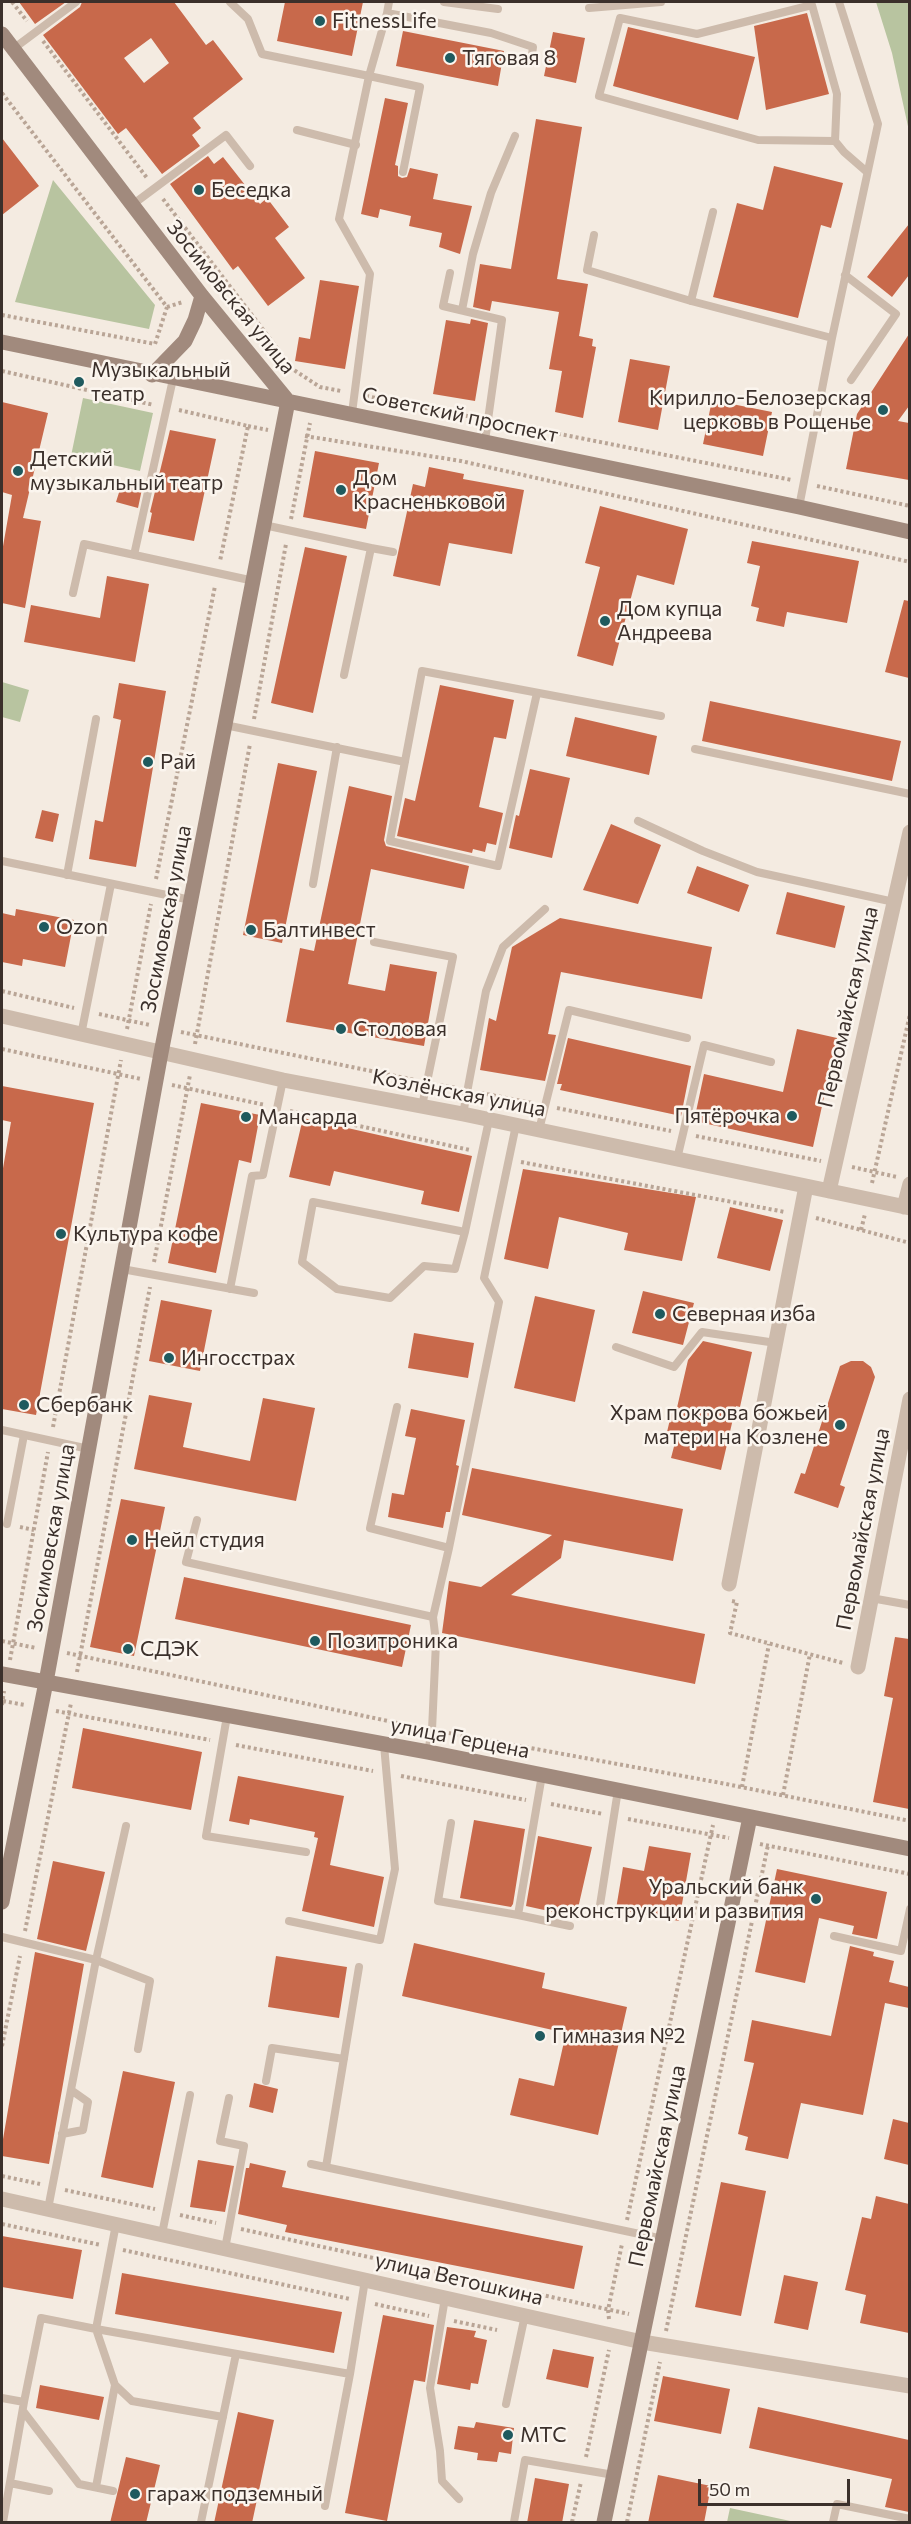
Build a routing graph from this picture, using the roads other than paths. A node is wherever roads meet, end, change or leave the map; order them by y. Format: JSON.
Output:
{"nodes":[{"id":1,"x":76,"y":2,"type":"edge"},
{"id":2,"x":230,"y":2,"type":"edge"},
{"id":3,"x":389,"y":2,"type":"edge"},
{"id":4,"x":444,"y":2,"type":"edge"},
{"id":5,"x":661,"y":2,"type":"edge"},
{"id":6,"x":839,"y":2,"type":"edge"},
{"id":7,"x":589,"y":8,"type":"dead end"},
{"id":8,"x":498,"y":9,"type":"dead end"},
{"id":9,"x":387,"y":13,"type":"junction"},
{"id":10,"x":2,"y":34,"type":"edge"},
{"id":11,"x":13,"y":50,"type":"junction"},
{"id":12,"x":531,"y":62,"type":"dead end"},
{"id":13,"x":369,"y":76,"type":"junction"},
{"id":14,"x":297,"y":130,"type":"dead end"},
{"id":15,"x":515,"y":135,"type":"dead end"},
{"id":16,"x":835,"y":141,"type":"junction"},
{"id":17,"x":356,"y":145,"type":"junction"},
{"id":18,"x":250,"y":166,"type":"dead end"},
{"id":19,"x":403,"y":172,"type":"dead end"},
{"id":20,"x":867,"y":172,"type":"junction"},
{"id":21,"x":132,"y":205,"type":"junction"},
{"id":22,"x":713,"y":212,"type":"dead end"},
{"id":23,"x":594,"y":236,"type":"dead end"},
{"id":24,"x":450,"y":273,"type":"dead end"},
{"id":25,"x":845,"y":275,"type":"junction"},
{"id":26,"x":202,"y":296,"type":"junction"},
{"id":27,"x":692,"y":301,"type":"junction"},
{"id":28,"x":462,"y":310,"type":"junction"},
{"id":29,"x":832,"y":338,"type":"junction"},
{"id":30,"x":2,"y":342,"type":"edge"},
{"id":31,"x":152,"y":375,"type":"junction"},
{"id":32,"x":173,"y":379,"type":"junction"},
{"id":33,"x":851,"y":380,"type":"dead end"},
{"id":34,"x":288,"y":401,"type":"junction"},
{"id":35,"x":352,"y":413,"type":"junction"},
{"id":36,"x":485,"y":441,"type":"junction"},
{"id":37,"x":799,"y":507,"type":"junction"},
{"id":38,"x":264,"y":525,"type":"junction"},
{"id":39,"x":909,"y":532,"type":"edge"},
{"id":40,"x":371,"y":548,"type":"junction"},
{"id":41,"x":393,"y":552,"type":"dead end"},
{"id":42,"x":134,"y":555,"type":"junction"},
{"id":43,"x":254,"y":581,"type":"junction"},
{"id":44,"x":73,"y":593,"type":"dead end"},
{"id":45,"x":344,"y":675,"type":"dead end"},
{"id":46,"x":537,"y":693,"type":"junction"},
{"id":47,"x":661,"y":716,"type":"dead end"},
{"id":48,"x":96,"y":719,"type":"dead end"},
{"id":49,"x":225,"y":724,"type":"junction"},
{"id":50,"x":338,"y":747,"type":"junction"},
{"id":51,"x":695,"y":749,"type":"dead end"},
{"id":52,"x":405,"y":762,"type":"junction"},
{"id":53,"x":909,"y":794,"type":"edge"},
{"id":54,"x":638,"y":821,"type":"dead end"},
{"id":55,"x":909,"y":832,"type":"edge"},
{"id":56,"x":2,"y":861,"type":"edge"},
{"id":57,"x":67,"y":875,"type":"junction"},
{"id":58,"x":111,"y":884,"type":"junction"},
{"id":59,"x":313,"y":884,"type":"dead end"},
{"id":60,"x":191,"y":900,"type":"junction"},
{"id":61,"x":894,"y":902,"type":"junction"},
{"id":62,"x":546,"y":909,"type":"dead end"},
{"id":63,"x":374,"y":942,"type":"dead end"},
{"id":64,"x":2,"y":1016,"type":"edge"},
{"id":65,"x":81,"y":1035,"type":"junction"},
{"id":66,"x":687,"y":1038,"type":"dead end"},
{"id":67,"x":161,"y":1053,"type":"junction"},
{"id":68,"x":771,"y":1062,"type":"dead end"},
{"id":69,"x":283,"y":1080,"type":"junction"},
{"id":70,"x":422,"y":1106,"type":"junction"},
{"id":71,"x":463,"y":1114,"type":"junction"},
{"id":72,"x":489,"y":1120,"type":"junction"},
{"id":73,"x":516,"y":1125,"type":"junction"},
{"id":74,"x":539,"y":1130,"type":"junction"},
{"id":75,"x":677,"y":1159,"type":"junction"},
{"id":76,"x":904,"y":1180,"type":"edge"},
{"id":77,"x":806,"y":1186,"type":"junction"},
{"id":78,"x":828,"y":1191,"type":"junction"},
{"id":79,"x":907,"y":1208,"type":"edge"},
{"id":80,"x":465,"y":1232,"type":"junction"},
{"id":81,"x":122,"y":1269,"type":"junction"},
{"id":82,"x":230,"y":1289,"type":"junction"},
{"id":83,"x":254,"y":1293,"type":"dead end"},
{"id":84,"x":776,"y":1343,"type":"junction"},
{"id":85,"x":616,"y":1347,"type":"dead end"},
{"id":86,"x":909,"y":1399,"type":"edge"},
{"id":87,"x":397,"y":1407,"type":"dead end"},
{"id":88,"x":2,"y":1430,"type":"edge"},
{"id":89,"x":24,"y":1435,"type":"junction"},
{"id":90,"x":89,"y":1449,"type":"junction"},
{"id":91,"x":905,"y":1450,"type":"edge"},
{"id":92,"x":197,"y":1520,"type":"dead end"},
{"id":93,"x":7,"y":1524,"type":"dead end"},
{"id":94,"x":449,"y":1548,"type":"junction"},
{"id":95,"x":729,"y":1584,"type":"road end"},
{"id":96,"x":871,"y":1598,"type":"junction"},
{"id":97,"x":909,"y":1605,"type":"edge"},
{"id":98,"x":433,"y":1617,"type":"junction"},
{"id":99,"x":858,"y":1666,"type":"road end"},
{"id":100,"x":4,"y":1674,"type":"edge"},
{"id":101,"x":46,"y":1682,"type":"junction"},
{"id":102,"x":227,"y":1716,"type":"junction"},
{"id":103,"x":384,"y":1745,"type":"junction"},
{"id":104,"x":428,"y":1752,"type":"junction"},
{"id":105,"x":542,"y":1775,"type":"junction"},
{"id":106,"x":618,"y":1791,"type":"junction"},
{"id":107,"x":750,"y":1817,"type":"junction"},
{"id":108,"x":451,"y":1823,"type":"dead end"},
{"id":109,"x":126,"y":1826,"type":"dead end"},
{"id":110,"x":909,"y":1849,"type":"edge"},
{"id":111,"x":306,"y":1852,"type":"dead end"},
{"id":112,"x":2,"y":1902,"type":"edge"},
{"id":113,"x":600,"y":1905,"type":"dead end"},
{"id":114,"x":909,"y":1910,"type":"edge"},
{"id":115,"x":518,"y":1915,"type":"junction"},
{"id":116,"x":289,"y":1921,"type":"dead end"},
{"id":117,"x":570,"y":1926,"type":"dead end"},
{"id":118,"x":834,"y":1936,"type":"dead end"},
{"id":119,"x":2,"y":1937,"type":"edge"},
{"id":120,"x":96,"y":1960,"type":"junction"},
{"id":121,"x":359,"y":1967,"type":"dead end"},
{"id":122,"x":138,"y":2049,"type":"dead end"},
{"id":123,"x":344,"y":2059,"type":"junction"},
{"id":124,"x":266,"y":2081,"type":"dead end"},
{"id":125,"x":71,"y":2090,"type":"junction"},
{"id":126,"x":190,"y":2094,"type":"dead end"},
{"id":127,"x":229,"y":2098,"type":"dead end"},
{"id":128,"x":62,"y":2134,"type":"junction"},
{"id":129,"x":311,"y":2164,"type":"dead end"},
{"id":130,"x":326,"y":2167,"type":"junction"},
{"id":131,"x":2,"y":2199,"type":"edge"},
{"id":132,"x":48,"y":2209,"type":"junction"},
{"id":133,"x":116,"y":2224,"type":"junction"},
{"id":134,"x":162,"y":2234,"type":"junction"},
{"id":135,"x":663,"y":2239,"type":"junction"},
{"id":136,"x":225,"y":2249,"type":"junction"},
{"id":137,"x":365,"y":2280,"type":"junction"},
{"id":138,"x":445,"y":2298,"type":"junction"},
{"id":139,"x":525,"y":2315,"type":"junction"},
{"id":140,"x":96,"y":2329,"type":"junction"},
{"id":141,"x":642,"y":2342,"type":"junction"},
{"id":142,"x":236,"y":2354,"type":"junction"},
{"id":143,"x":350,"y":2374,"type":"junction"},
{"id":144,"x":116,"y":2385,"type":"junction"},
{"id":145,"x":909,"y":2386,"type":"edge"},
{"id":146,"x":2,"y":2398,"type":"edge"},
{"id":147,"x":506,"y":2404,"type":"dead end"},
{"id":148,"x":24,"y":2407,"type":"junction"},
{"id":149,"x":223,"y":2418,"type":"junction"},
{"id":150,"x":614,"y":2475,"type":"junction"},
{"id":151,"x":10,"y":2483,"type":"junction"},
{"id":152,"x":96,"y":2487,"type":"junction"},
{"id":153,"x":49,"y":2491,"type":"dead end"},
{"id":154,"x":113,"y":2491,"type":"dead end"},
{"id":155,"x":459,"y":2499,"type":"dead end"},
{"id":156,"x":325,"y":2506,"type":"dead end"},
{"id":157,"x":909,"y":2519,"type":"edge"},
{"id":158,"x":3,"y":2523,"type":"edge"},
{"id":159,"x":201,"y":2523,"type":"edge"},
{"id":160,"x":514,"y":2523,"type":"edge"},
{"id":161,"x":604,"y":2523,"type":"edge"},
{"id":162,"x":833,"y":2523,"type":"edge"}],
"edges":[{"from":1,"to":11,"type":"lane"},
{"from":2,"to":13,"type":"lane"},
{"from":3,"to":9,"type":"lane"},
{"from":4,"to":8,"type":"lane"},
{"from":5,"to":7,"type":"lane"},
{"from":6,"to":20,"type":"lane"},
{"from":9,"to":12,"type":"lane"},
{"from":9,"to":13,"type":"lane"},
{"from":10,"to":11,"type":"street","name":"Зосимовская улица"},
{"from":11,"to":21,"type":"street","name":"Зосимовская улица"},
{"from":13,"to":17,"type":"lane"},
{"from":13,"to":19,"type":"lane"},
{"from":14,"to":17,"type":"lane"},
{"from":15,"to":28,"type":"lane"},
{"from":16,"to":16,"type":"lane"},
{"from":16,"to":20,"type":"lane"},
{"from":17,"to":35,"type":"lane"},
{"from":18,"to":21,"type":"lane"},
{"from":20,"to":25,"type":"lane"},
{"from":21,"to":26,"type":"street","name":"Зосимовская улица"},
{"from":22,"to":27,"type":"lane"},
{"from":23,"to":27,"type":"lane"},
{"from":24,"to":28,"type":"lane"},
{"from":25,"to":29,"type":"lane"},
{"from":25,"to":33,"type":"lane"},
{"from":26,"to":31,"type":"street"},
{"from":26,"to":34,"type":"street","name":"Зосимовская улица"},
{"from":27,"to":29,"type":"lane"},
{"from":28,"to":36,"type":"lane"},
{"from":29,"to":37,"type":"lane"},
{"from":30,"to":31,"type":"street","name":"Советский проспект"},
{"from":31,"to":32,"type":"street","name":"Советский проспект"},
{"from":32,"to":34,"type":"street","name":"Советский проспект"},
{"from":32,"to":42,"type":"lane"},
{"from":34,"to":35,"type":"street","name":"Советский проспект"},
{"from":34,"to":38,"type":"street","name":"Зосимовская улица"},
{"from":35,"to":36,"type":"street","name":"Советский проспект"},
{"from":36,"to":37,"type":"street","name":"Советский проспект"},
{"from":37,"to":39,"type":"street","name":"Советский проспект"},
{"from":38,"to":40,"type":"lane"},
{"from":38,"to":43,"type":"street","name":"Зосимовская улица"},
{"from":40,"to":41,"type":"lane"},
{"from":40,"to":45,"type":"lane"},
{"from":42,"to":43,"type":"lane"},
{"from":42,"to":44,"type":"lane"},
{"from":43,"to":49,"type":"street","name":"Зосимовская улица"},
{"from":46,"to":47,"type":"lane"},
{"from":46,"to":52,"type":"lane"},
{"from":46,"to":52,"type":"lane"},
{"from":48,"to":57,"type":"lane"},
{"from":49,"to":50,"type":"lane"},
{"from":49,"to":60,"type":"street","name":"Зосимовская улица"},
{"from":50,"to":52,"type":"lane"},
{"from":50,"to":59,"type":"lane"},
{"from":51,"to":53,"type":"lane"},
{"from":54,"to":61,"type":"lane"},
{"from":55,"to":61,"type":"street","name":"Первомайская улица"},
{"from":56,"to":57,"type":"lane"},
{"from":57,"to":58,"type":"lane"},
{"from":58,"to":60,"type":"lane"},
{"from":58,"to":65,"type":"lane"},
{"from":60,"to":67,"type":"street","name":"Зосимовская улица"},
{"from":61,"to":78,"type":"street","name":"Первомайская улица"},
{"from":62,"to":71,"type":"lane"},
{"from":63,"to":70,"type":"lane"},
{"from":64,"to":65,"type":"street","name":"Козлёнская улица"},
{"from":65,"to":67,"type":"street","name":"Козлёнская улица"},
{"from":66,"to":74,"type":"lane"},
{"from":67,"to":69,"type":"street","name":"Козлёнская улица"},
{"from":67,"to":81,"type":"street","name":"Зосимовская улица"},
{"from":68,"to":75,"type":"lane"},
{"from":69,"to":70,"type":"street","name":"Козлёнская улица"},
{"from":69,"to":82,"type":"lane"},
{"from":70,"to":71,"type":"street","name":"Козлёнская улица"},
{"from":71,"to":72,"type":"street","name":"Козлёнская улица"},
{"from":72,"to":73,"type":"street","name":"Козлёнская улица"},
{"from":72,"to":80,"type":"lane"},
{"from":73,"to":74,"type":"street","name":"Козлёнская улица"},
{"from":73,"to":94,"type":"lane"},
{"from":74,"to":75,"type":"street","name":"Козлёнская улица"},
{"from":75,"to":77,"type":"street","name":"Козлёнская улица"},
{"from":76,"to":79,"type":"street"},
{"from":77,"to":78,"type":"street","name":"Козлёнская улица"},
{"from":77,"to":84,"type":"street"},
{"from":78,"to":79,"type":"street","name":"Козлёнская улица"},
{"from":80,"to":80,"type":"lane"},
{"from":81,"to":82,"type":"lane"},
{"from":81,"to":90,"type":"street","name":"Зосимовская улица"},
{"from":82,"to":83,"type":"lane"},
{"from":84,"to":85,"type":"lane"},
{"from":84,"to":95,"type":"street"},
{"from":86,"to":91,"type":"street","name":"Первомайская улица"},
{"from":87,"to":94,"type":"lane"},
{"from":88,"to":89,"type":"lane"},
{"from":89,"to":90,"type":"lane"},
{"from":89,"to":93,"type":"lane"},
{"from":90,"to":101,"type":"street","name":"Зосимовская улица"},
{"from":91,"to":96,"type":"street","name":"Первомайская улица"},
{"from":92,"to":98,"type":"lane"},
{"from":94,"to":98,"type":"lane"},
{"from":96,"to":97,"type":"lane"},
{"from":96,"to":99,"type":"street","name":"Первомайская улица"},
{"from":98,"to":104,"type":"lane"},
{"from":100,"to":101,"type":"street","name":"улица Герцена"},
{"from":101,"to":102,"type":"street","name":"улица Герцена"},
{"from":101,"to":112,"type":"street","name":"Зосимовская улица"},
{"from":102,"to":103,"type":"street","name":"улица Герцена"},
{"from":102,"to":111,"type":"lane"},
{"from":103,"to":104,"type":"street","name":"улица Герцена"},
{"from":103,"to":116,"type":"lane"},
{"from":104,"to":105,"type":"street","name":"улица Герцена"},
{"from":105,"to":106,"type":"street","name":"улица Герцена"},
{"from":105,"to":115,"type":"lane"},
{"from":106,"to":107,"type":"street","name":"улица Герцена"},
{"from":106,"to":113,"type":"lane"},
{"from":107,"to":110,"type":"street","name":"улица Герцена"},
{"from":107,"to":135,"type":"street","name":"Первомайская улица"},
{"from":108,"to":115,"type":"lane"},
{"from":109,"to":120,"type":"lane"},
{"from":114,"to":118,"type":"lane"},
{"from":115,"to":117,"type":"lane"},
{"from":119,"to":120,"type":"lane"},
{"from":120,"to":122,"type":"lane"},
{"from":120,"to":125,"type":"lane"},
{"from":121,"to":123,"type":"lane"},
{"from":123,"to":124,"type":"lane"},
{"from":123,"to":130,"type":"lane"},
{"from":125,"to":128,"type":"lane"},
{"from":125,"to":128,"type":"lane"},
{"from":126,"to":134,"type":"lane"},
{"from":127,"to":136,"type":"lane"},
{"from":128,"to":132,"type":"lane"},
{"from":129,"to":130,"type":"lane"},
{"from":130,"to":135,"type":"lane"},
{"from":131,"to":132,"type":"street","name":"улица Ветошкина"},
{"from":132,"to":133,"type":"street","name":"улица Ветошкина"},
{"from":133,"to":134,"type":"street","name":"улица Ветошкина"},
{"from":133,"to":140,"type":"lane"},
{"from":134,"to":136,"type":"street","name":"улица Ветошкина"},
{"from":135,"to":141,"type":"street","name":"Первомайская улица"},
{"from":136,"to":137,"type":"street","name":"улица Ветошкина"},
{"from":137,"to":138,"type":"street","name":"улица Ветошкина"},
{"from":137,"to":143,"type":"lane"},
{"from":138,"to":139,"type":"street","name":"улица Ветошкина"},
{"from":138,"to":155,"type":"lane"},
{"from":139,"to":141,"type":"street","name":"улица Ветошкина"},
{"from":139,"to":147,"type":"lane"},
{"from":140,"to":142,"type":"lane"},
{"from":140,"to":144,"type":"lane"},
{"from":140,"to":148,"type":"lane"},
{"from":141,"to":145,"type":"street","name":"улица Ветошкина"},
{"from":141,"to":150,"type":"street","name":"Первомайская улица"},
{"from":142,"to":143,"type":"lane"},
{"from":142,"to":149,"type":"lane"},
{"from":143,"to":156,"type":"lane"},
{"from":144,"to":149,"type":"lane"},
{"from":144,"to":152,"type":"lane"},
{"from":146,"to":148,"type":"lane"},
{"from":148,"to":151,"type":"lane"},
{"from":148,"to":152,"type":"lane"},
{"from":149,"to":159,"type":"lane"},
{"from":150,"to":160,"type":"lane"},
{"from":150,"to":161,"type":"street","name":"Первомайская улица"},
{"from":151,"to":153,"type":"lane"},
{"from":151,"to":158,"type":"lane"},
{"from":152,"to":154,"type":"lane"},
{"from":157,"to":162,"type":"lane"}]}
